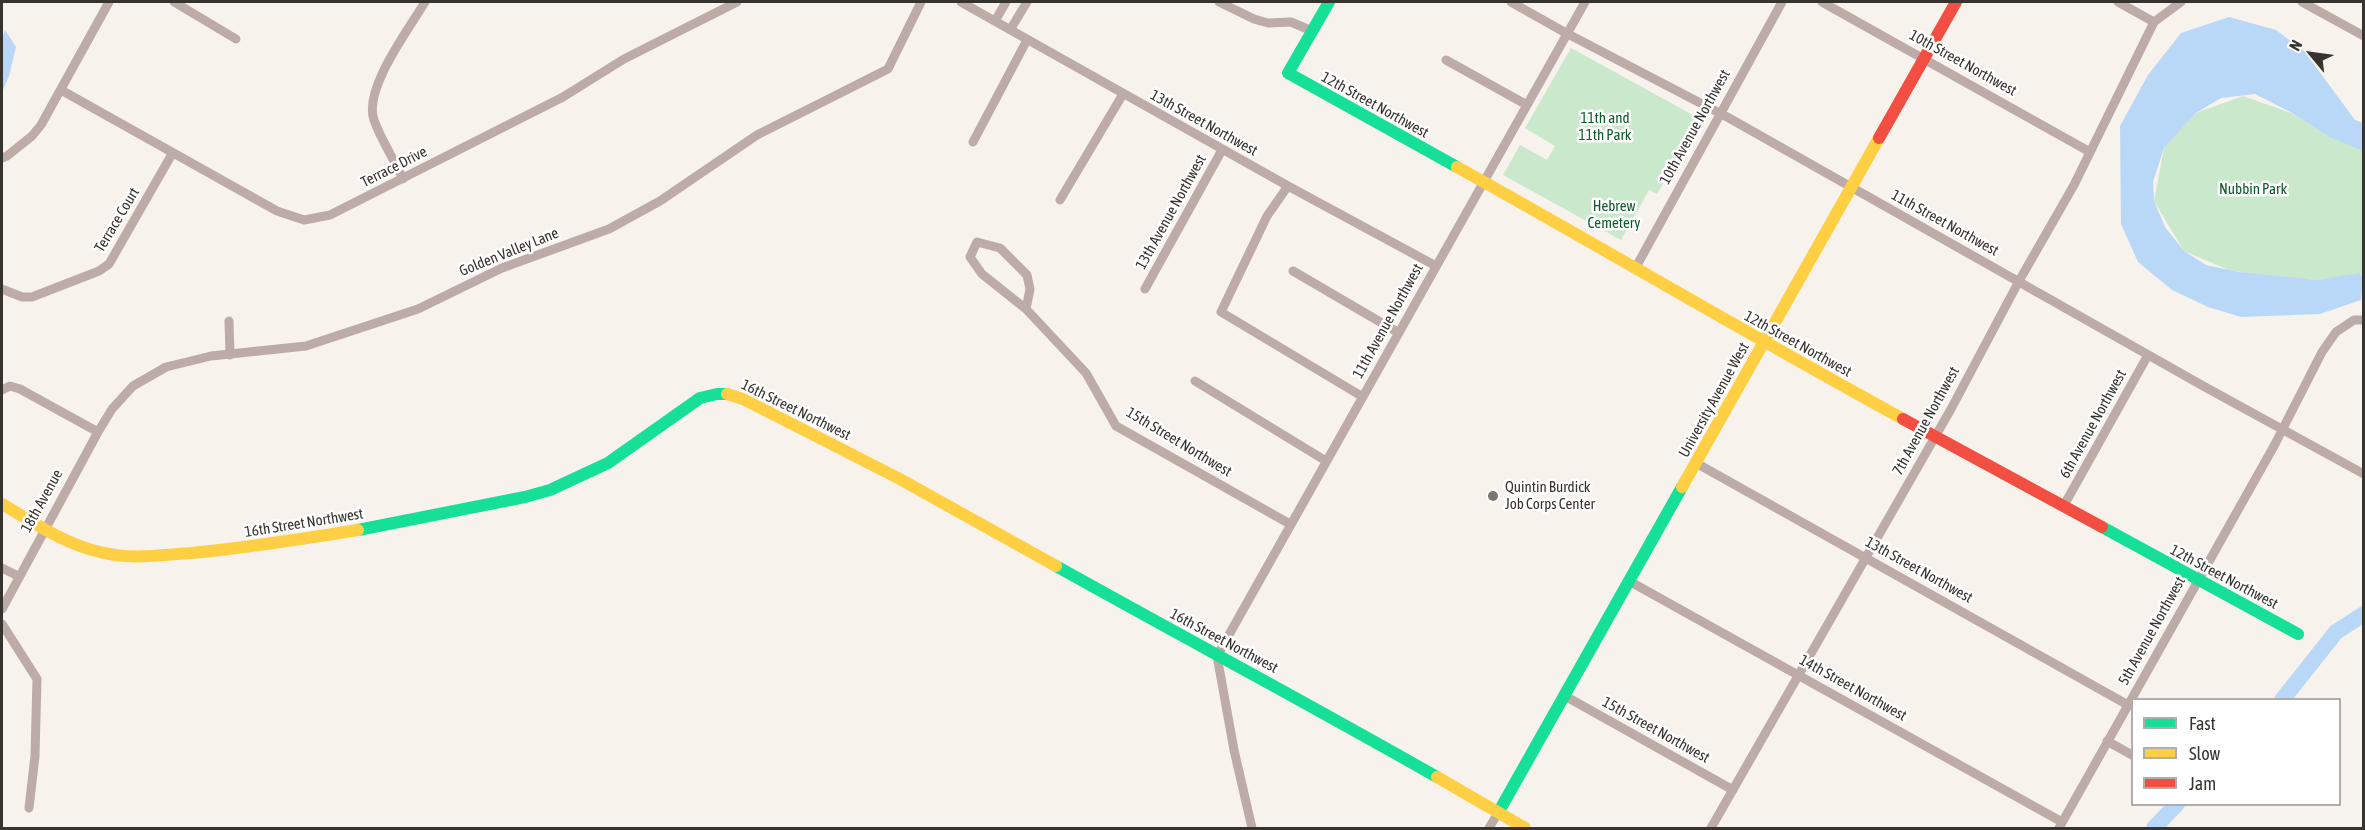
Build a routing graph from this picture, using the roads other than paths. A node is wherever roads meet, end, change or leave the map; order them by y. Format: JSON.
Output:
{"nodes":[{"id":1,"x":109,"y":2,"type":"edge"},
{"id":2,"x":174,"y":2,"type":"edge"},
{"id":3,"x":424,"y":2,"type":"edge"},
{"id":4,"x":737,"y":2,"type":"edge"},
{"id":5,"x":921,"y":2,"type":"edge"},
{"id":6,"x":961,"y":2,"type":"edge"},
{"id":7,"x":1006,"y":2,"type":"edge"},
{"id":8,"x":1027,"y":2,"type":"edge"},
{"id":9,"x":1219,"y":2,"type":"edge"},
{"id":10,"x":1329,"y":2,"type":"edge"},
{"id":11,"x":1511,"y":2,"type":"edge"},
{"id":12,"x":1585,"y":2,"type":"edge"},
{"id":13,"x":1782,"y":2,"type":"edge"},
{"id":14,"x":1822,"y":2,"type":"edge"},
{"id":15,"x":1956,"y":2,"type":"edge"},
{"id":16,"x":2118,"y":2,"type":"edge"},
{"id":17,"x":2181,"y":2,"type":"edge"},
{"id":18,"x":2302,"y":2,"type":"edge"},
{"id":19,"x":2327,"y":2,"type":"edge"},
{"id":20,"x":2321,"y":12,"type":"junction"},
{"id":21,"x":995,"y":21,"type":"junction"},
{"id":22,"x":2154,"y":22,"type":"junction"},
{"id":23,"x":1011,"y":30,"type":"junction"},
{"id":24,"x":1312,"y":31,"type":"junction"},
{"id":25,"x":1566,"y":33,"type":"junction"},
{"id":26,"x":2364,"y":36,"type":"edge"},
{"id":27,"x":236,"y":39,"type":"dead end"},
{"id":28,"x":1028,"y":40,"type":"junction"},
{"id":29,"x":1924,"y":59,"type":"junction"},
{"id":30,"x":1446,"y":60,"type":"dead end"},
{"id":31,"x":61,"y":90,"type":"junction"},
{"id":32,"x":1124,"y":94,"type":"junction"},
{"id":33,"x":1527,"y":105,"type":"junction"},
{"id":34,"x":1719,"y":114,"type":"junction"},
{"id":35,"x":973,"y":142,"type":"dead end"},
{"id":36,"x":1222,"y":150,"type":"junction"},
{"id":37,"x":2090,"y":152,"type":"junction"},
{"id":38,"x":172,"y":153,"type":"junction"},
{"id":39,"x":2,"y":158,"type":"edge"},
{"id":40,"x":404,"y":179,"type":"junction"},
{"id":41,"x":1483,"y":182,"type":"junction"},
{"id":42,"x":1287,"y":186,"type":"junction"},
{"id":43,"x":1852,"y":188,"type":"junction"},
{"id":44,"x":1060,"y":200,"type":"dead end"},
{"id":45,"x":1436,"y":266,"type":"junction"},
{"id":46,"x":1636,"y":267,"type":"junction"},
{"id":47,"x":1293,"y":271,"type":"dead end"},
{"id":48,"x":2019,"y":281,"type":"junction"},
{"id":49,"x":2,"y":289,"type":"edge"},
{"id":50,"x":1145,"y":290,"type":"dead end"},
{"id":51,"x":1026,"y":309,"type":"junction"},
{"id":52,"x":2364,"y":320,"type":"edge"},
{"id":53,"x":229,"y":321,"type":"dead end"},
{"id":54,"x":1399,"y":333,"type":"junction"},
{"id":55,"x":1764,"y":343,"type":"junction"},
{"id":56,"x":230,"y":355,"type":"junction"},
{"id":57,"x":2148,"y":355,"type":"junction"},
{"id":58,"x":1195,"y":381,"type":"dead end"},
{"id":59,"x":2,"y":390,"type":"edge"},
{"id":60,"x":1363,"y":397,"type":"junction"},
{"id":61,"x":112,"y":409,"type":"joint"},
{"id":62,"x":2282,"y":430,"type":"junction"},
{"id":63,"x":98,"y":432,"type":"junction"},
{"id":64,"x":1935,"y":437,"type":"junction"},
{"id":65,"x":1326,"y":461,"type":"junction"},
{"id":66,"x":1696,"y":463,"type":"junction"},
{"id":67,"x":2364,"y":474,"type":"edge"},
{"id":68,"x":2,"y":504,"type":"edge"},
{"id":69,"x":2063,"y":507,"type":"junction"},
{"id":70,"x":1290,"y":524,"type":"junction"},
{"id":71,"x":44,"y":528,"type":"junction"},
{"id":72,"x":1866,"y":558,"type":"junction"},
{"id":73,"x":2,"y":568,"type":"edge"},
{"id":74,"x":18,"y":576,"type":"junction"},
{"id":75,"x":2197,"y":580,"type":"junction"},
{"id":76,"x":1629,"y":581,"type":"junction"},
{"id":77,"x":2,"y":609,"type":"edge"},
{"id":78,"x":2,"y":624,"type":"edge"},
{"id":79,"x":2298,"y":634,"type":"dead end"},
{"id":80,"x":1217,"y":656,"type":"junction"},
{"id":81,"x":1799,"y":675,"type":"junction"},
{"id":82,"x":1565,"y":696,"type":"junction"},
{"id":83,"x":2132,"y":698,"type":"edge"},
{"id":84,"x":2131,"y":700,"type":"edge"},
{"id":85,"x":2128,"y":705,"type":"junction"},
{"id":86,"x":2107,"y":741,"type":"junction"},
{"id":87,"x":2131,"y":754,"type":"edge"},
{"id":88,"x":1733,"y":790,"type":"junction"},
{"id":89,"x":28,"y":808,"type":"dead end"},
{"id":90,"x":1498,"y":813,"type":"junction"},
{"id":91,"x":2061,"y":825,"type":"edge"},
{"id":92,"x":1252,"y":828,"type":"edge"},
{"id":93,"x":1489,"y":828,"type":"edge"},
{"id":94,"x":1525,"y":828,"type":"edge"},
{"id":95,"x":1711,"y":828,"type":"edge"}],
"edges":[{"from":1,"to":31,"type":"street"},
{"from":2,"to":27,"type":"street"},
{"from":3,"to":40,"type":"street"},
{"from":4,"to":40,"type":"street","name":"Terrace Drive"},
{"from":5,"to":56,"type":"street","name":"Golden Valley Lane"},
{"from":6,"to":21,"type":"street","name":"13th Street Northwest"},
{"from":7,"to":21,"type":"street"},
{"from":8,"to":23,"type":"street"},
{"from":9,"to":24,"type":"street"},
{"from":10,"to":24,"type":"street"},
{"from":11,"to":25,"type":"street","name":"11th Street Northwest"},
{"from":12,"to":25,"type":"street","name":"11th Avenue Northwest"},
{"from":13,"to":34,"type":"street","name":"10th Avenue Northwest"},
{"from":14,"to":29,"type":"street","name":"10th Street Northwest"},
{"from":15,"to":29,"type":"street","name":"University Avenue West"},
{"from":16,"to":22,"type":"street"},
{"from":17,"to":22,"type":"street"},
{"from":18,"to":20,"type":"street"},
{"from":19,"to":20,"type":"street"},
{"from":20,"to":26,"type":"street"},
{"from":21,"to":23,"type":"street","name":"13th Street Northwest"},
{"from":22,"to":37,"type":"street","name":"7th Avenue Northwest"},
{"from":23,"to":28,"type":"street","name":"13th Street Northwest"},
{"from":24,"to":41,"type":"street","name":"12th Street Northwest"},
{"from":25,"to":33,"type":"street","name":"11th Avenue Northwest"},
{"from":25,"to":34,"type":"street","name":"11th Street Northwest"},
{"from":28,"to":32,"type":"street","name":"13th Street Northwest"},
{"from":28,"to":35,"type":"street"},
{"from":29,"to":37,"type":"street","name":"10th Street Northwest"},
{"from":29,"to":43,"type":"street","name":"University Avenue West"},
{"from":30,"to":33,"type":"street"},
{"from":31,"to":38,"type":"street","name":"Terrace Drive"},
{"from":31,"to":39,"type":"street"},
{"from":32,"to":36,"type":"street","name":"13th Street Northwest"},
{"from":32,"to":44,"type":"street"},
{"from":33,"to":41,"type":"street","name":"11th Avenue Northwest"},
{"from":34,"to":43,"type":"street","name":"11th Street Northwest"},
{"from":34,"to":46,"type":"street","name":"10th Avenue Northwest"},
{"from":36,"to":42,"type":"street","name":"13th Street Northwest"},
{"from":36,"to":50,"type":"street","name":"13th Avenue Northwest"},
{"from":37,"to":48,"type":"street","name":"7th Avenue Northwest"},
{"from":38,"to":40,"type":"street","name":"Terrace Drive"},
{"from":38,"to":49,"type":"street","name":"Terrace Court"},
{"from":41,"to":45,"type":"street","name":"11th Avenue Northwest"},
{"from":41,"to":46,"type":"street","name":"12th Street Northwest"},
{"from":42,"to":45,"type":"street","name":"13th Street Northwest"},
{"from":42,"to":60,"type":"street"},
{"from":43,"to":48,"type":"street","name":"11th Street Northwest"},
{"from":43,"to":55,"type":"street","name":"University Avenue West"},
{"from":45,"to":54,"type":"street","name":"11th Avenue Northwest"},
{"from":46,"to":55,"type":"street","name":"12th Street Northwest"},
{"from":47,"to":54,"type":"street"},
{"from":48,"to":57,"type":"street","name":"11th Street Northwest"},
{"from":48,"to":64,"type":"street","name":"7th Avenue Northwest"},
{"from":51,"to":51,"type":"street","name":"15th Street Northwest"},
{"from":51,"to":70,"type":"street","name":"15th Street Northwest"},
{"from":52,"to":62,"type":"street","name":"5th Avenue Northwest"},
{"from":53,"to":56,"type":"street"},
{"from":54,"to":60,"type":"street","name":"11th Avenue Northwest"},
{"from":55,"to":64,"type":"street","name":"12th Street Northwest"},
{"from":55,"to":66,"type":"street","name":"University Avenue West"},
{"from":56,"to":61,"type":"street","name":"Golden Valley Lane"},
{"from":57,"to":62,"type":"street","name":"11th Street Northwest"},
{"from":57,"to":69,"type":"street","name":"6th Avenue Northwest"},
{"from":58,"to":65,"type":"street"},
{"from":59,"to":63,"type":"street"},
{"from":60,"to":65,"type":"street","name":"11th Avenue Northwest"},
{"from":61,"to":63,"type":"street","name":"18th Avenue"},
{"from":62,"to":67,"type":"street","name":"11th Street Northwest"},
{"from":62,"to":75,"type":"street","name":"5th Avenue Northwest"},
{"from":63,"to":71,"type":"street","name":"18th Avenue"},
{"from":64,"to":69,"type":"street","name":"12th Street Northwest"},
{"from":64,"to":72,"type":"street","name":"7th Avenue Northwest"},
{"from":65,"to":70,"type":"street","name":"11th Avenue Northwest"},
{"from":66,"to":72,"type":"street","name":"13th Street Northwest"},
{"from":66,"to":76,"type":"street","name":"University Avenue West"},
{"from":68,"to":71,"type":"street","name":"16th Street Northwest"},
{"from":69,"to":75,"type":"street","name":"12th Street Northwest"},
{"from":70,"to":80,"type":"street","name":"11th Avenue Northwest"},
{"from":71,"to":74,"type":"street","name":"18th Avenue"},
{"from":71,"to":80,"type":"street","name":"16th Street Northwest"},
{"from":72,"to":81,"type":"street","name":"7th Avenue Northwest"},
{"from":72,"to":85,"type":"street","name":"13th Street Northwest"},
{"from":73,"to":74,"type":"street"},
{"from":74,"to":77,"type":"street","name":"18th Avenue"},
{"from":75,"to":79,"type":"street","name":"12th Street Northwest"},
{"from":75,"to":83,"type":"street","name":"5th Avenue Northwest"},
{"from":76,"to":81,"type":"street","name":"14th Street Northwest"},
{"from":76,"to":82,"type":"street","name":"University Avenue West"},
{"from":78,"to":89,"type":"street"},
{"from":80,"to":90,"type":"street","name":"16th Street Northwest"},
{"from":80,"to":92,"type":"street"},
{"from":81,"to":88,"type":"street","name":"7th Avenue Northwest"},
{"from":81,"to":91,"type":"street","name":"14th Street Northwest"},
{"from":82,"to":88,"type":"street","name":"15th Street Northwest"},
{"from":82,"to":90,"type":"street","name":"University Avenue West"},
{"from":84,"to":85,"type":"street","name":"5th Avenue Northwest"},
{"from":85,"to":86,"type":"street","name":"5th Avenue Northwest"},
{"from":86,"to":87,"type":"street"},
{"from":86,"to":91,"type":"street","name":"5th Avenue Northwest"},
{"from":88,"to":95,"type":"street","name":"7th Avenue Northwest"},
{"from":90,"to":93,"type":"street"},
{"from":90,"to":94,"type":"street","name":"16th Street Northwest"}]}
